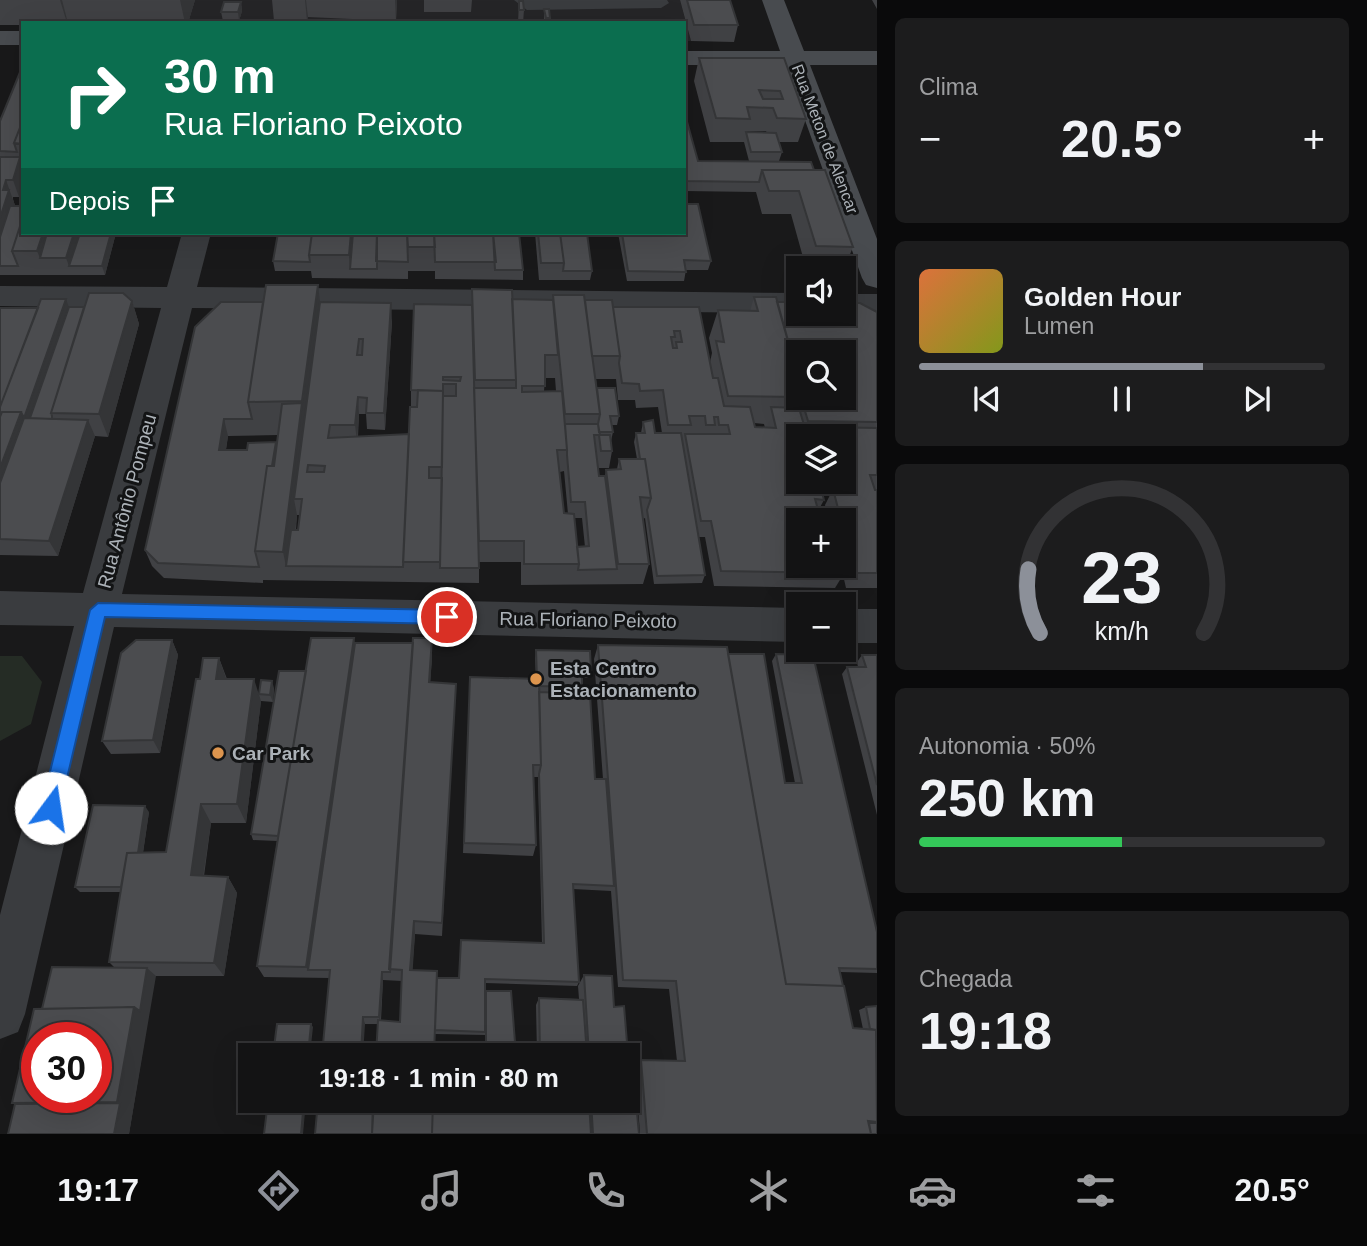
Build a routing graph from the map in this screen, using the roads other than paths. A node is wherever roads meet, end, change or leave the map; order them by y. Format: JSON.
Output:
{"nodes":[{"id":1,"x":522,"y":0,"type":"edge"},
{"id":2,"x":773,"y":0,"type":"edge"},
{"id":3,"x":660,"y":2,"type":"edge"},
{"id":4,"x":665,"y":21,"type":"edge"},
{"id":5,"x":0,"y":38,"type":"edge"},
{"id":6,"x":21,"y":38,"type":"edge"},
{"id":7,"x":0,"y":54,"type":"edge"},
{"id":8,"x":21,"y":54,"type":"edge"},
{"id":9,"x":686,"y":58,"type":"edge"},
{"id":10,"x":794,"y":58,"type":"junction"},
{"id":11,"x":877,"y":58,"type":"edge"},
{"id":12,"x":195,"y":235,"type":"edge"},
{"id":13,"x":877,"y":278,"type":"edge"},
{"id":14,"x":0,"y":296,"type":"edge"},
{"id":15,"x":179,"y":299,"type":"junction"},
{"id":16,"x":786,"y":303,"type":"edge"},
{"id":17,"x":856,"y":304,"type":"edge"},
{"id":18,"x":877,"y":304,"type":"edge"},
{"id":19,"x":0,"y":608,"type":"edge"},
{"id":20,"x":98,"y":610,"type":"junction"},
{"id":21,"x":786,"y":625,"type":"edge"},
{"id":22,"x":856,"y":626,"type":"edge"},
{"id":23,"x":877,"y":626,"type":"edge"},
{"id":24,"x":0,"y":1014,"type":"edge"}],
"edges":[{"from":1,"to":3,"type":"lane"},
{"from":2,"to":10,"type":"street","name":"Rua Meton de Alencar"},
{"from":3,"to":4,"type":"lane"},
{"from":5,"to":6,"type":"street"},
{"from":7,"to":8,"type":"street"},
{"from":9,"to":10,"type":"street"},
{"from":10,"to":11,"type":"street"},
{"from":10,"to":13,"type":"street","name":"Rua Meton de Alencar"},
{"from":12,"to":15,"type":"street","name":"Rua Antônio Pompeu"},
{"from":14,"to":15,"type":"street"},
{"from":15,"to":16,"type":"street"},
{"from":15,"to":20,"type":"street","name":"Rua Antônio Pompeu"},
{"from":17,"to":18,"type":"street"},
{"from":19,"to":20,"type":"street","name":"Rua Floriano Peixoto"},
{"from":20,"to":21,"type":"street","name":"Rua Floriano Peixoto"},
{"from":20,"to":24,"type":"street","name":"Rua Antônio Pompeu"},
{"from":22,"to":23,"type":"street"}]}
